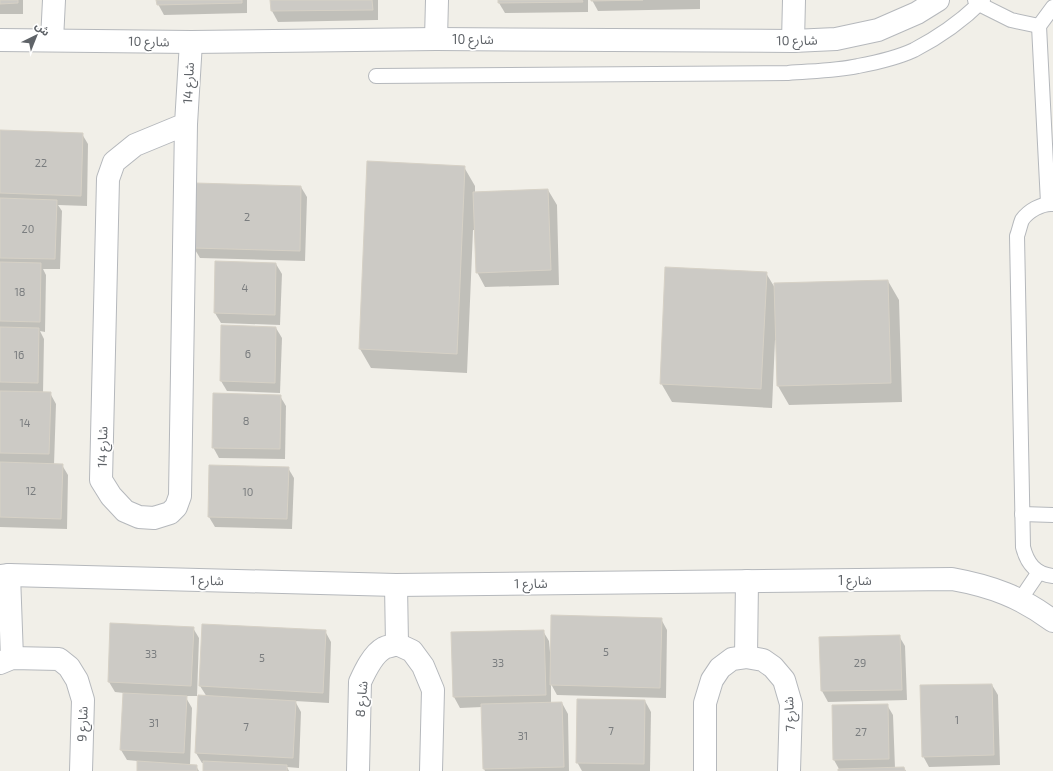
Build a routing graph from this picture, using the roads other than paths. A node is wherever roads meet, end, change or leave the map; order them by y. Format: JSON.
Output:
{"nodes":[{"id":1,"x":54,"y":0,"type":"edge"},
{"id":2,"x":437,"y":0,"type":"edge"},
{"id":3,"x":794,"y":0,"type":"edge"},
{"id":4,"x":938,"y":0,"type":"edge"},
{"id":5,"x":979,"y":1,"type":"edge"},
{"id":6,"x":1053,"y":7,"type":"edge"},
{"id":7,"x":1039,"y":26,"type":"junction"},
{"id":8,"x":436,"y":38,"type":"junction"},
{"id":9,"x":0,"y":40,"type":"edge"},
{"id":10,"x":52,"y":40,"type":"junction"},
{"id":11,"x":793,"y":41,"type":"junction"},
{"id":12,"x":191,"y":42,"type":"junction"},
{"id":13,"x":376,"y":76,"type":"dead end"},
{"id":14,"x":186,"y":124,"type":"junction"},
{"id":15,"x":1051,"y":204,"type":"edge"},
{"id":16,"x":1022,"y":514,"type":"junction"},
{"id":17,"x":1053,"y":515,"type":"edge"},
{"id":18,"x":1039,"y":572,"type":"junction"},
{"id":19,"x":5,"y":576,"type":"edge"},
{"id":20,"x":1053,"y":576,"type":"edge"},
{"id":21,"x":746,"y":581,"type":"junction"},
{"id":22,"x":396,"y":585,"type":"junction"},
{"id":23,"x":1020,"y":600,"type":"junction"},
{"id":24,"x":1053,"y":621,"type":"edge"},
{"id":25,"x":397,"y":644,"type":"junction"},
{"id":26,"x":746,"y":657,"type":"junction"},
{"id":27,"x":6,"y":661,"type":"edge"},
{"id":28,"x":81,"y":771,"type":"edge"},
{"id":29,"x":358,"y":771,"type":"edge"},
{"id":30,"x":432,"y":771,"type":"edge"},
{"id":31,"x":705,"y":771,"type":"edge"},
{"id":32,"x":789,"y":771,"type":"edge"}],
"edges":[{"from":1,"to":10,"type":"street"},
{"from":2,"to":8,"type":"street"},
{"from":3,"to":11,"type":"street"},
{"from":4,"to":11,"type":"street","name":"شارع 10"},
{"from":5,"to":7,"type":"lane"},
{"from":5,"to":13,"type":"lane"},
{"from":6,"to":7,"type":"lane"},
{"from":7,"to":15,"type":"lane"},
{"from":8,"to":11,"type":"street","name":"شارع 10"},
{"from":8,"to":12,"type":"street","name":"شارع 10"},
{"from":9,"to":10,"type":"street","name":"شارع 10"},
{"from":10,"to":12,"type":"street","name":"شارع 10"},
{"from":12,"to":14,"type":"street","name":"شارع 14"},
{"from":14,"to":14,"type":"street","name":"شارع 14"},
{"from":15,"to":16,"type":"lane"},
{"from":16,"to":17,"type":"lane"},
{"from":16,"to":18,"type":"lane"},
{"from":18,"to":20,"type":"lane"},
{"from":18,"to":23,"type":"lane"},
{"from":19,"to":22,"type":"street","name":"شارع 1"},
{"from":19,"to":27,"type":"street","name":"شارع 9"},
{"from":21,"to":22,"type":"street","name":"شارع 1"},
{"from":21,"to":23,"type":"street","name":"شارع 1"},
{"from":21,"to":26,"type":"street"},
{"from":22,"to":25,"type":"street"},
{"from":23,"to":24,"type":"street","name":"شارع 1"},
{"from":25,"to":29,"type":"street","name":"شارع 8"},
{"from":25,"to":30,"type":"street"},
{"from":26,"to":31,"type":"street"},
{"from":26,"to":32,"type":"street","name":"شارع 7"},
{"from":27,"to":28,"type":"street","name":"شارع 9"}]}
